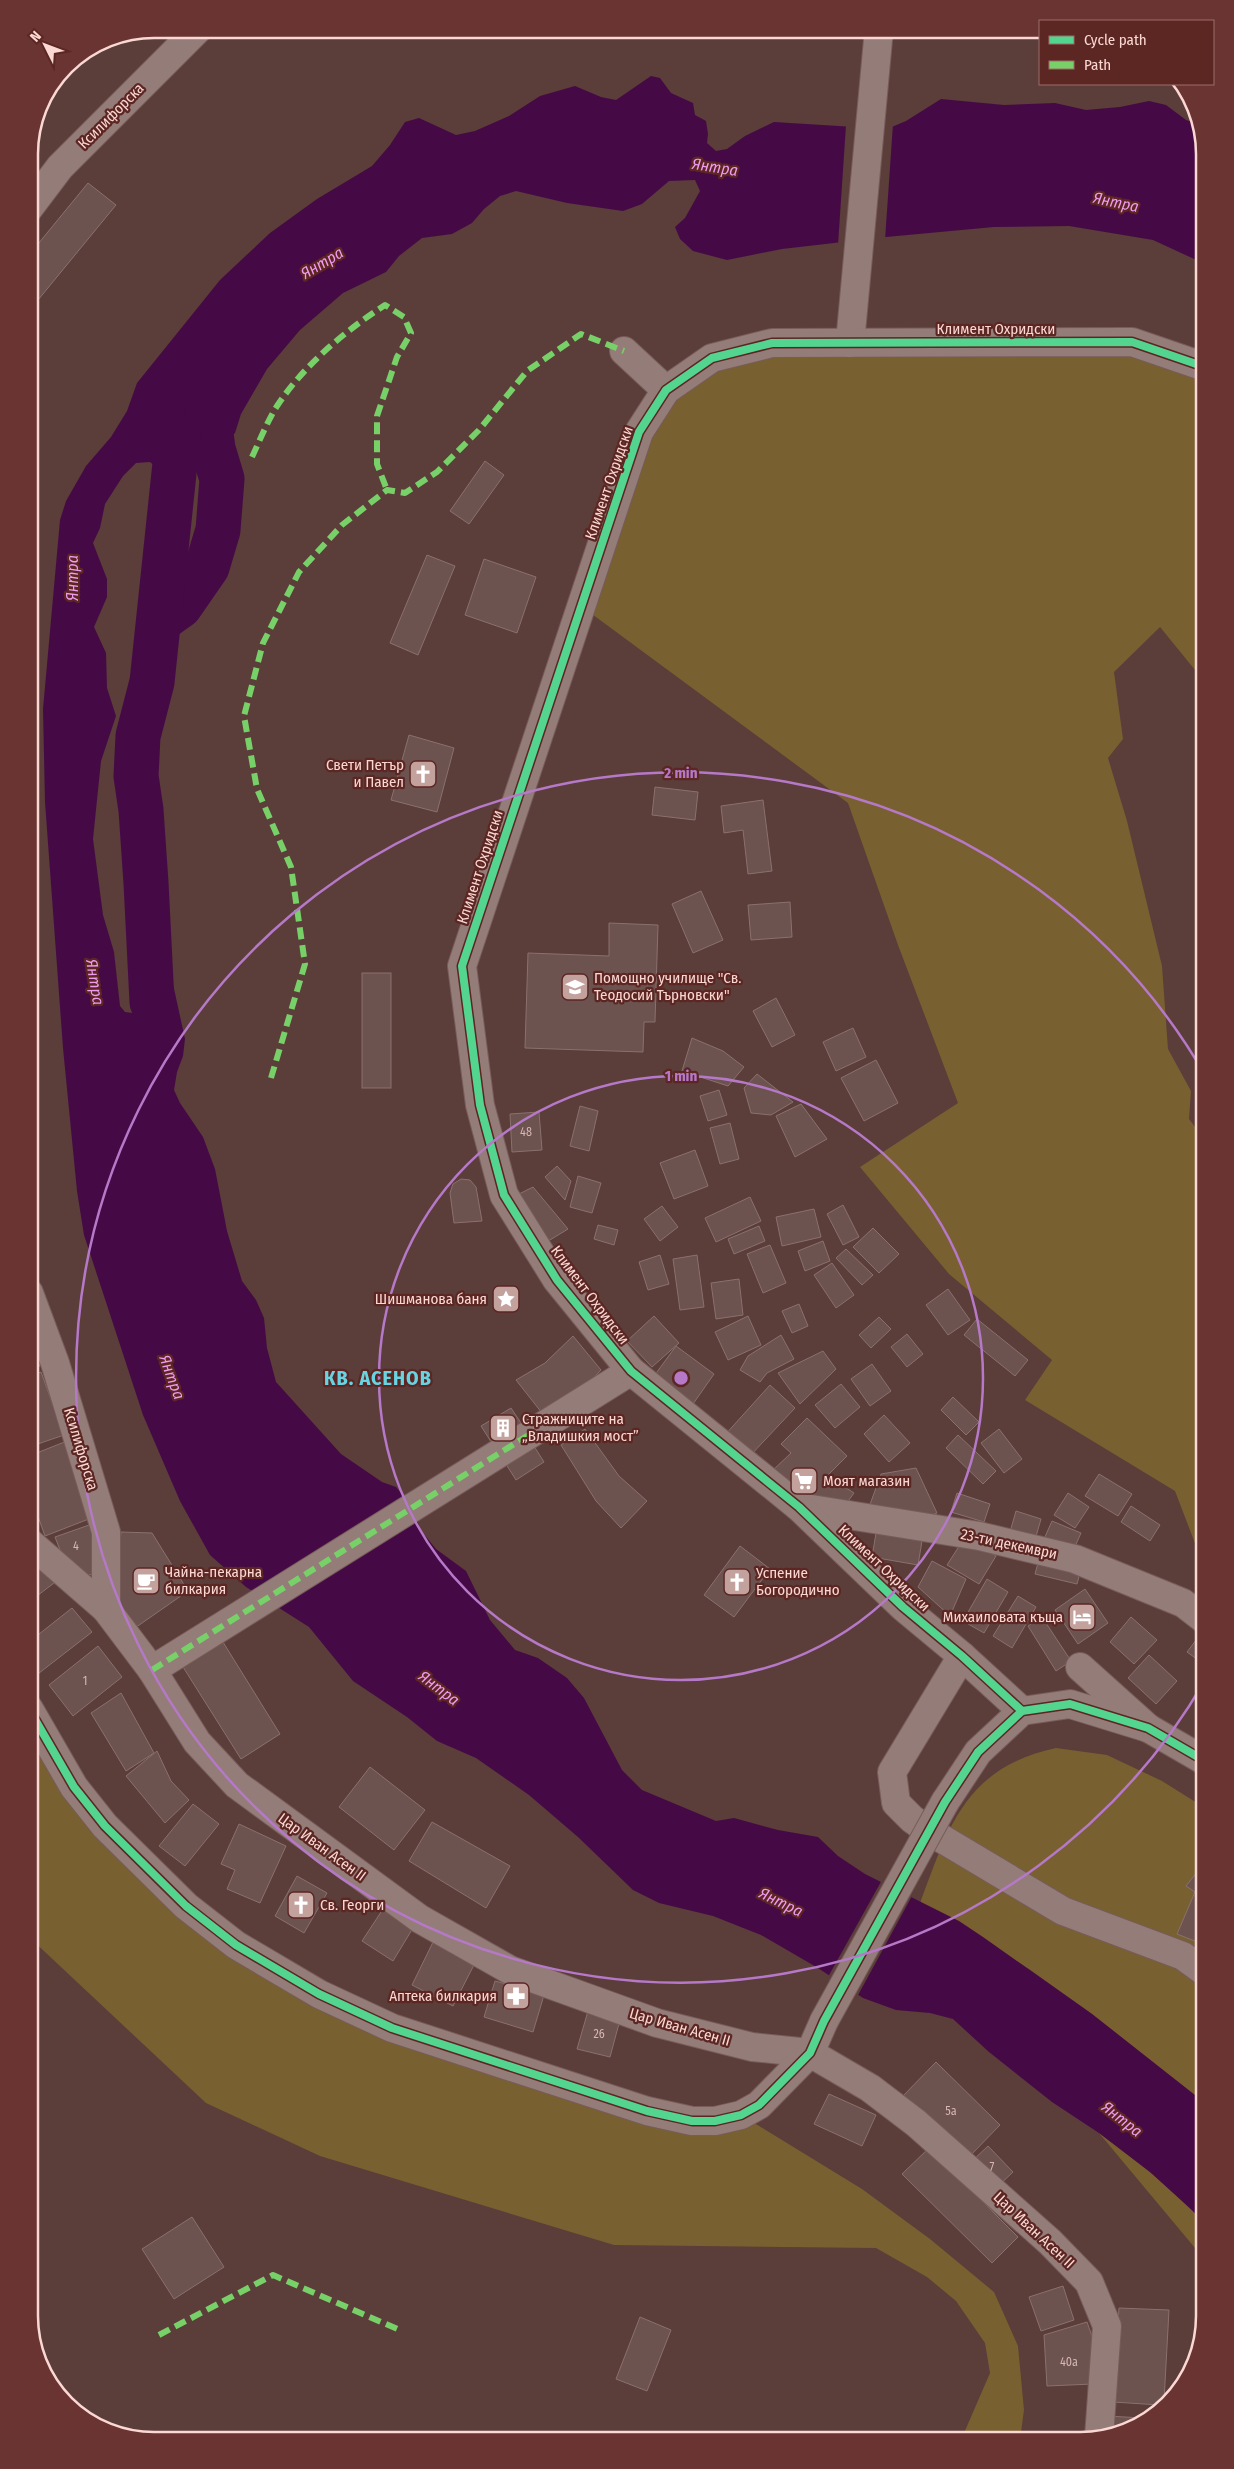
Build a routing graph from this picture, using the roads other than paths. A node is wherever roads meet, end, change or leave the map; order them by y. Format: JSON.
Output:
{"nodes":[{"id":1,"x":189,"y":38,"type":"edge"},
{"id":2,"x":878,"y":38,"type":"edge"},
{"id":3,"x":38,"y":196,"type":"edge"},
{"id":4,"x":850,"y":343,"type":"junction"},
{"id":5,"x":624,"y":351,"type":"dead end"},
{"id":6,"x":1196,"y":364,"type":"edge"},
{"id":7,"x":666,"y":390,"type":"junction"},
{"id":8,"x":38,"y":1317,"type":"edge"},
{"id":9,"x":631,"y":1371,"type":"junction"},
{"id":10,"x":799,"y":1507,"type":"junction"},
{"id":11,"x":38,"y":1545,"type":"edge"},
{"id":12,"x":106,"y":1609,"type":"junction"},
{"id":13,"x":1196,"y":1613,"type":"edge"},
{"id":14,"x":962,"y":1656,"type":"junction"},
{"id":15,"x":1080,"y":1668,"type":"dead end"},
{"id":16,"x":152,"y":1670,"type":"junction"},
{"id":17,"x":1022,"y":1711,"type":"junction"},
{"id":18,"x":38,"y":1725,"type":"edge"},
{"id":19,"x":1148,"y":1728,"type":"junction"},
{"id":20,"x":1196,"y":1756,"type":"edge"},
{"id":21,"x":1196,"y":1965,"type":"edge"},
{"id":22,"x":810,"y":2053,"type":"junction"},
{"id":23,"x":1100,"y":2429,"type":"edge"}],
"edges":[{"from":1,"to":3,"type":"street","name":"Ксилифорска"},
{"from":2,"to":4,"type":"street"},
{"from":4,"to":6,"type":"street","name":"Климент Охридски"},
{"from":4,"to":7,"type":"street","name":"Климент Охридски"},
{"from":5,"to":7,"type":"street"},
{"from":7,"to":9,"type":"street","name":"Климент Охридски"},
{"from":8,"to":12,"type":"street","name":"Ксилифорска"},
{"from":9,"to":10,"type":"street","name":"Климент Охридски"},
{"from":9,"to":16,"type":"street"},
{"from":10,"to":13,"type":"street","name":"23-ти декември"},
{"from":10,"to":14,"type":"street","name":"Климент Охридски"},
{"from":11,"to":12,"type":"street","name":"Цар Иван Асен II"},
{"from":12,"to":16,"type":"street","name":"Цар Иван Асен II"},
{"from":14,"to":17,"type":"street","name":"Климент Охридски"},
{"from":14,"to":21,"type":"street"},
{"from":15,"to":19,"type":"street"},
{"from":16,"to":22,"type":"street","name":"Цар Иван Асен II"},
{"from":17,"to":19,"type":"street"},
{"from":17,"to":22,"type":"street","bridge":true},
{"from":18,"to":22,"type":"street"},
{"from":19,"to":20,"type":"street"},
{"from":22,"to":23,"type":"street","name":"Цар Иван Асен II"}]}
